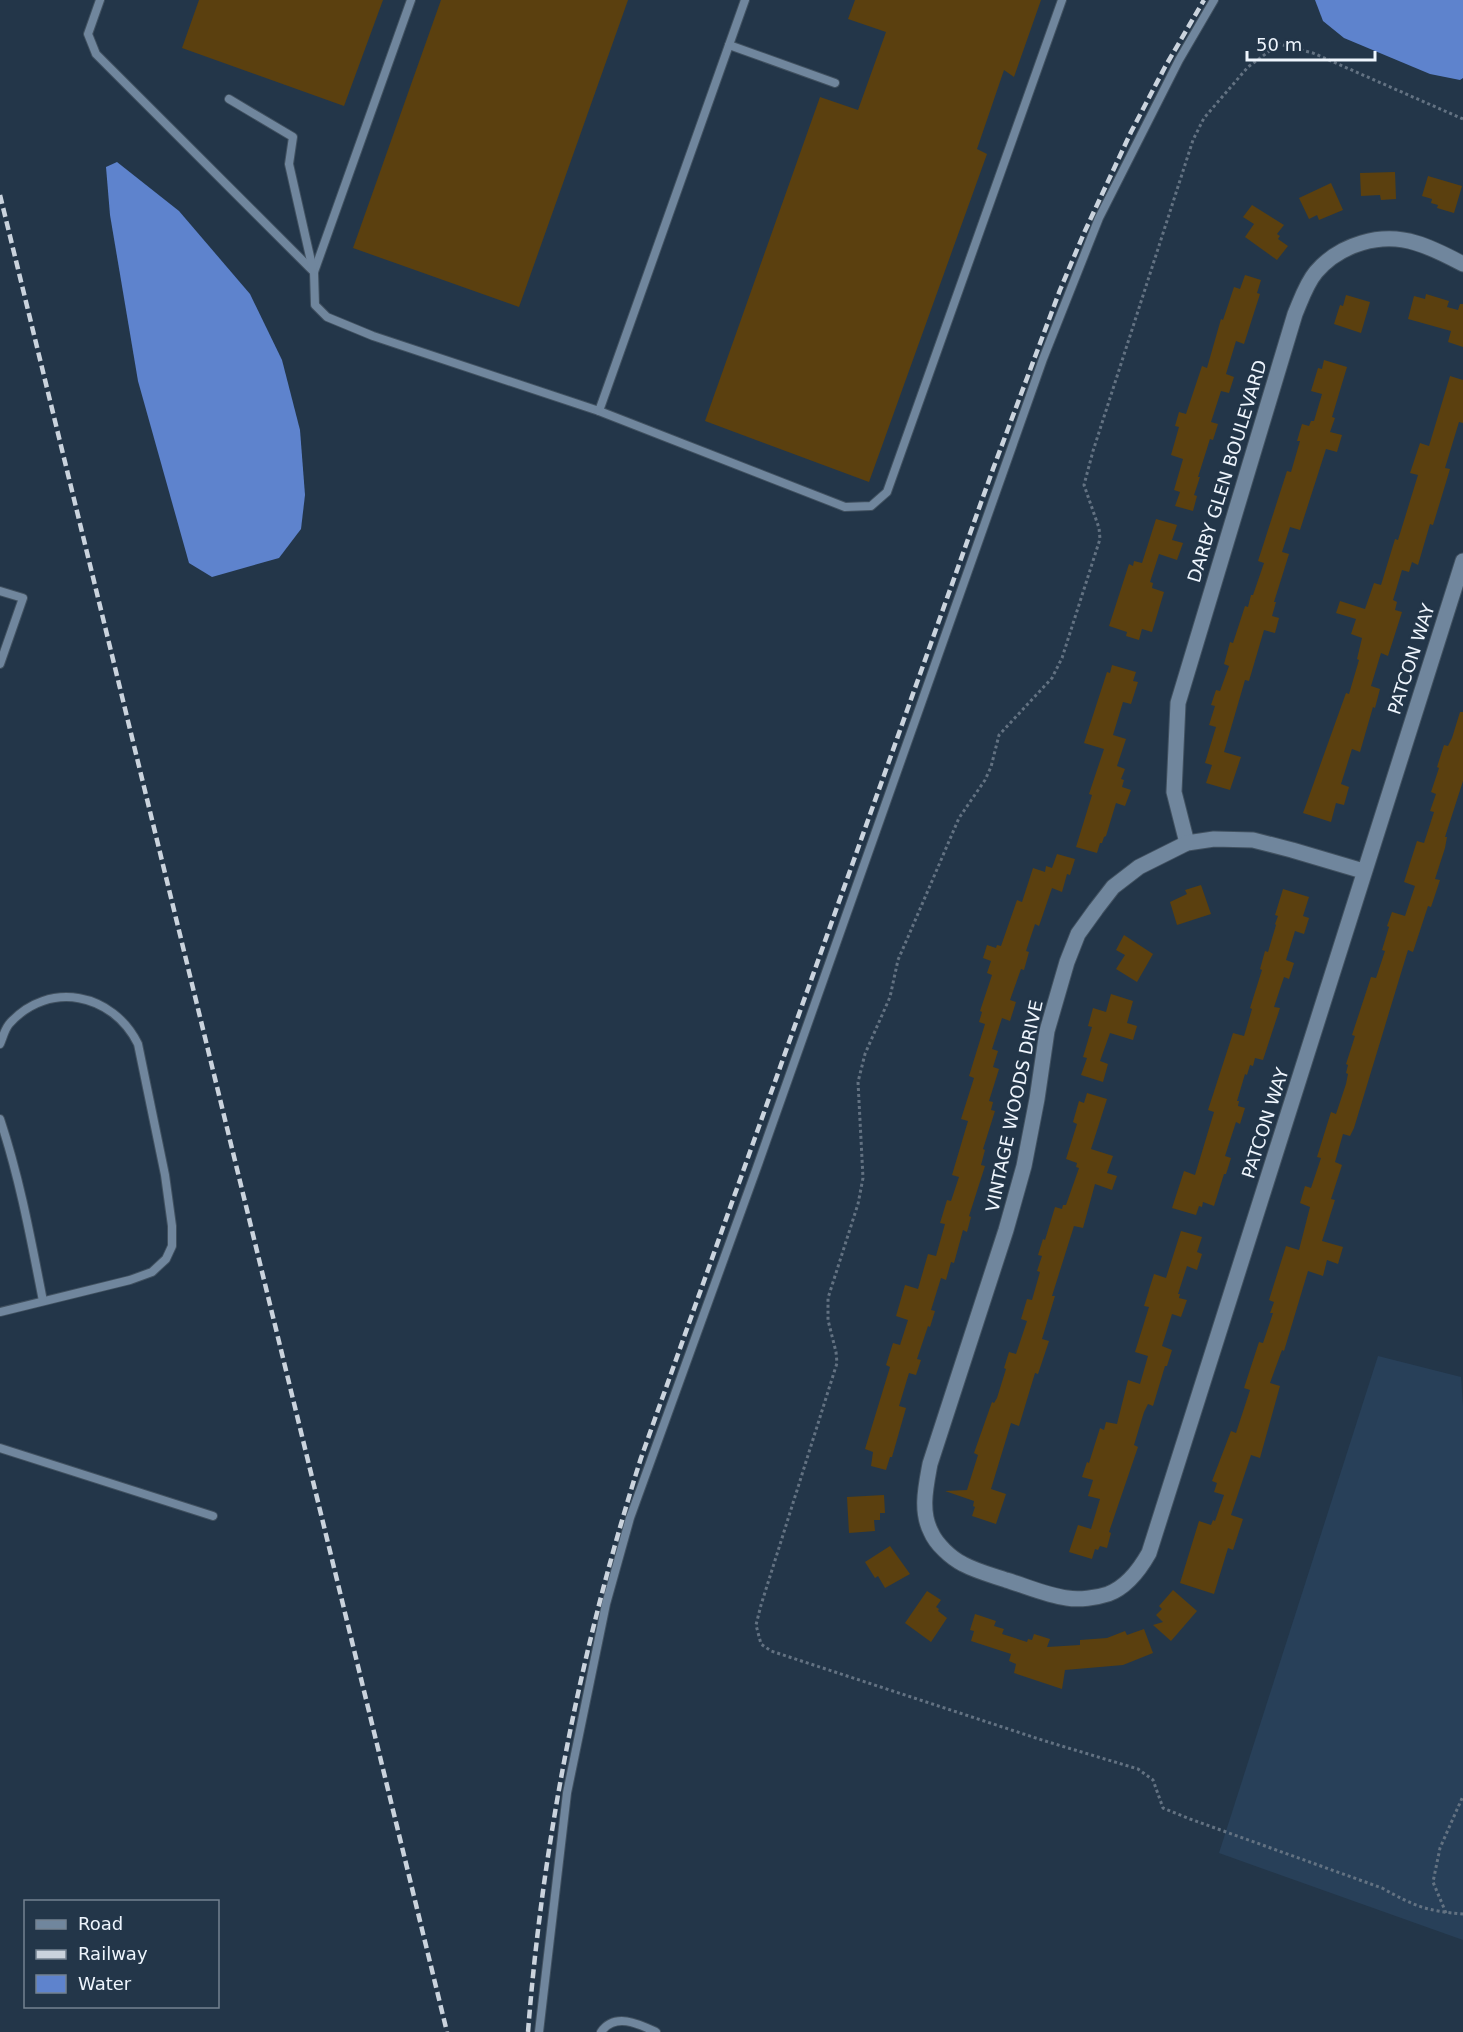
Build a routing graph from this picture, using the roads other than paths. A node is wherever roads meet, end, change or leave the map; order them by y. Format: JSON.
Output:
{"nodes":[{"id":1,"x":100,"y":0,"type":"edge"},
{"id":2,"x":411,"y":0,"type":"edge"},
{"id":3,"x":745,"y":0,"type":"edge"},
{"id":4,"x":1062,"y":0,"type":"edge"},
{"id":5,"x":1214,"y":0,"type":"edge"},
{"id":6,"x":729,"y":45,"type":"junction"},
{"id":7,"x":835,"y":83,"type":"dead end"},
{"id":8,"x":229,"y":99,"type":"dead end"},
{"id":9,"x":1463,"y":264,"type":"edge"},
{"id":10,"x":314,"y":272,"type":"junction"},
{"id":11,"x":600,"y":411,"type":"junction"},
{"id":12,"x":1463,"y":561,"type":"edge"},
{"id":13,"x":0,"y":591,"type":"edge"},
{"id":14,"x":0,"y":664,"type":"edge"},
{"id":15,"x":1187,"y":843,"type":"junction"},
{"id":16,"x":1364,"y":872,"type":"junction"},
{"id":17,"x":0,"y":1044,"type":"edge"},
{"id":18,"x":0,"y":1119,"type":"edge"},
{"id":19,"x":43,"y":1301,"type":"junction"},
{"id":20,"x":0,"y":1312,"type":"edge"},
{"id":21,"x":0,"y":1448,"type":"edge"},
{"id":22,"x":213,"y":1516,"type":"dead end"},
{"id":23,"x":1020,"y":1584,"type":"joint"},
{"id":24,"x":539,"y":2032,"type":"edge"},
{"id":25,"x":601,"y":2032,"type":"edge"},
{"id":26,"x":657,"y":2032,"type":"edge"}],
"edges":[{"from":1,"to":10,"type":"lane"},
{"from":2,"to":10,"type":"lane"},
{"from":3,"to":6,"type":"lane"},
{"from":4,"to":11,"type":"lane"},
{"from":5,"to":24,"type":"lane"},
{"from":6,"to":7,"type":"lane"},
{"from":6,"to":11,"type":"lane"},
{"from":8,"to":10,"type":"lane"},
{"from":9,"to":15,"type":"street","name":"DARBY GLEN BOULEVARD"},
{"from":10,"to":11,"type":"lane"},
{"from":12,"to":16,"type":"street","name":"PATCON WAY"},
{"from":13,"to":14,"type":"lane"},
{"from":15,"to":16,"type":"street","name":"VINTAGE WOODS DRIVE"},
{"from":15,"to":23,"type":"street","name":"VINTAGE WOODS DRIVE"},
{"from":16,"to":23,"type":"street","name":"PATCON WAY"},
{"from":17,"to":19,"type":"lane"},
{"from":18,"to":19,"type":"lane"},
{"from":19,"to":20,"type":"lane"},
{"from":21,"to":22,"type":"lane"},
{"from":25,"to":26,"type":"lane"}]}
